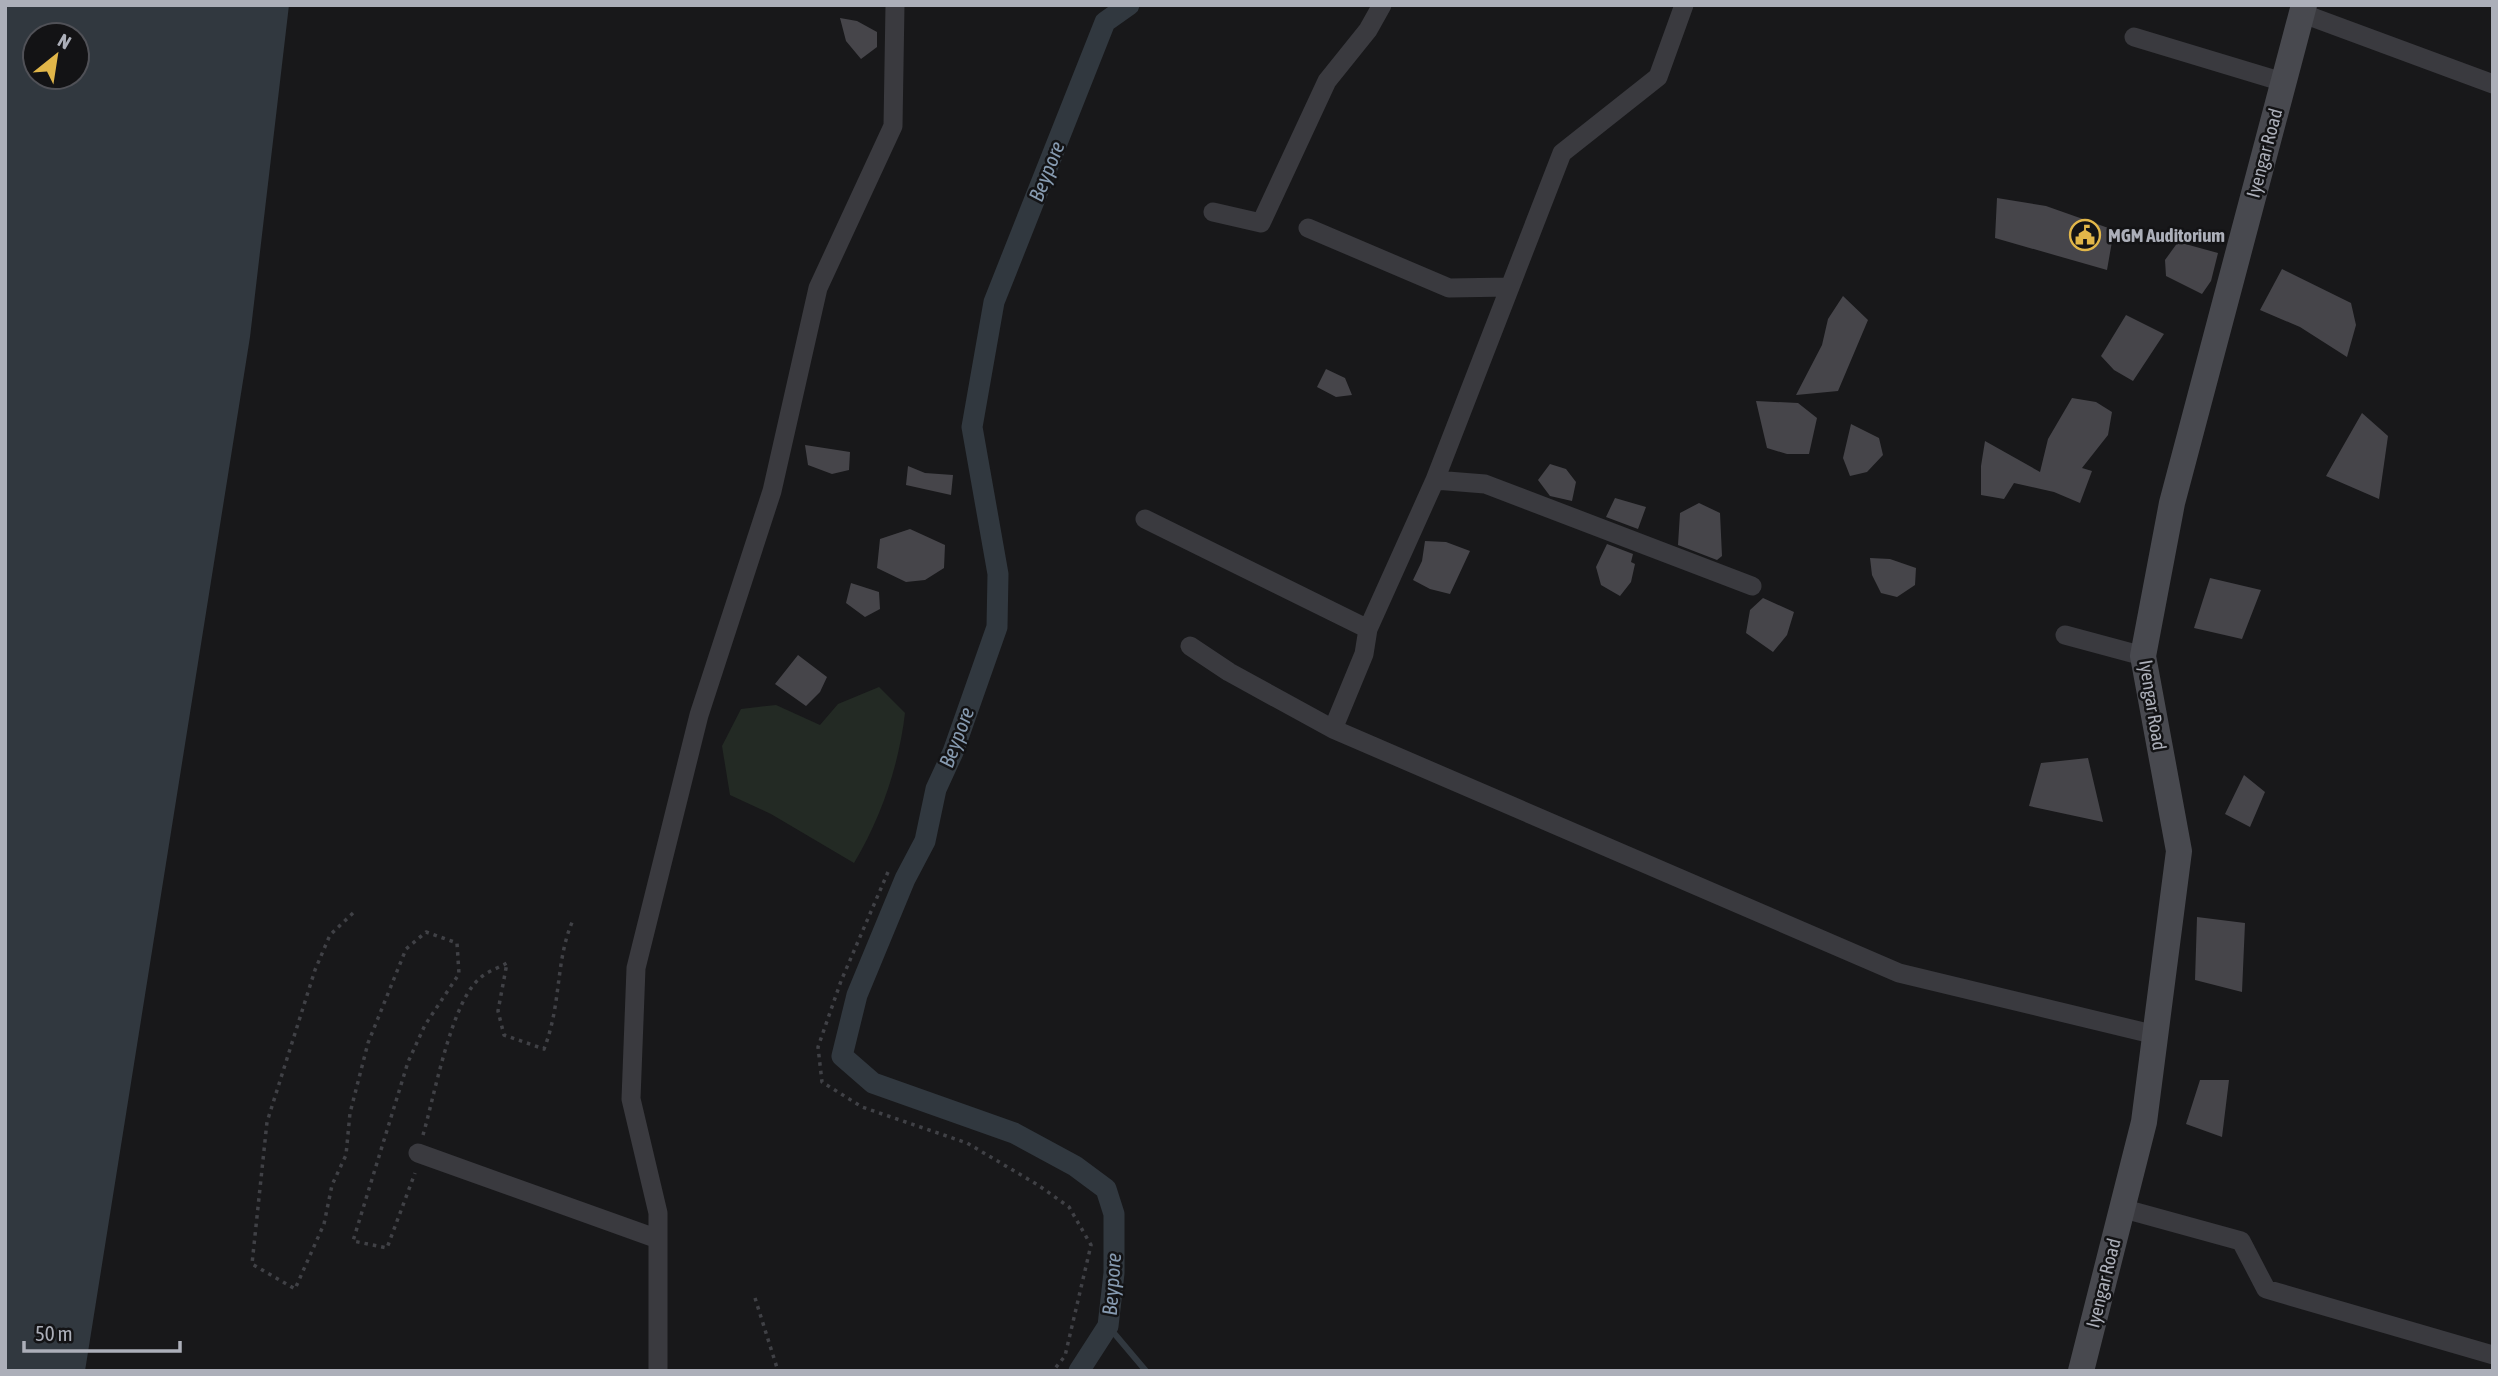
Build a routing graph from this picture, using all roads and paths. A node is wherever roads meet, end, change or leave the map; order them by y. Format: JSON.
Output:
{"nodes":[{"id":1,"x":895,"y":5,"type":"edge"},
{"id":2,"x":1382,"y":5,"type":"edge"},
{"id":3,"x":1684,"y":5,"type":"edge"},
{"id":4,"x":2302,"y":9,"type":"edge"},
{"id":5,"x":2134,"y":37,"type":"dead end"},
{"id":6,"x":2283,"y":82,"type":"junction"},
{"id":7,"x":2493,"y":84,"type":"edge"},
{"id":8,"x":1213,"y":212,"type":"dead end"},
{"id":9,"x":1308,"y":228,"type":"dead end"},
{"id":10,"x":1510,"y":287,"type":"junction"},
{"id":11,"x":1435,"y":480,"type":"junction"},
{"id":12,"x":1145,"y":519,"type":"dead end"},
{"id":13,"x":1752,"y":586,"type":"dead end"},
{"id":14,"x":1368,"y":629,"type":"junction"},
{"id":15,"x":2065,"y":635,"type":"dead end"},
{"id":16,"x":1190,"y":646,"type":"dead end"},
{"id":17,"x":2143,"y":656,"type":"junction"},
{"id":18,"x":1333,"y":729,"type":"junction"},
{"id":19,"x":888,"y":872,"type":"dead end"},
{"id":20,"x":353,"y":913,"type":"dead end"},
{"id":21,"x":573,"y":920,"type":"dead end"},
{"id":22,"x":2156,"y":1035,"type":"junction"},
{"id":23,"x":418,"y":1153,"type":"junction"},
{"id":24,"x":2121,"y":1209,"type":"junction"},
{"id":25,"x":658,"y":1239,"type":"junction"},
{"id":26,"x":755,"y":1298,"type":"dead end"},
{"id":27,"x":2493,"y":1355,"type":"edge"},
{"id":28,"x":658,"y":1371,"type":"edge"},
{"id":29,"x":778,"y":1371,"type":"edge"},
{"id":30,"x":1054,"y":1371,"type":"edge"},
{"id":31,"x":2081,"y":1371,"type":"edge"}],
"edges":[{"from":1,"to":25,"type":"street"},
{"from":2,"to":8,"type":"street"},
{"from":3,"to":10,"type":"street"},
{"from":4,"to":6,"type":"main road","name":"Iyengar Road"},
{"from":4,"to":7,"type":"street"},
{"from":5,"to":6,"type":"street"},
{"from":6,"to":17,"type":"main road","name":"Iyengar Road"},
{"from":9,"to":10,"type":"street"},
{"from":10,"to":11,"type":"street"},
{"from":11,"to":13,"type":"street"},
{"from":11,"to":14,"type":"street"},
{"from":12,"to":14,"type":"street"},
{"from":14,"to":18,"type":"street"},
{"from":15,"to":17,"type":"street"},
{"from":16,"to":18,"type":"street"},
{"from":17,"to":22,"type":"main road","name":"Iyengar Road"},
{"from":18,"to":22,"type":"street"},
{"from":19,"to":30,"type":"path"},
{"from":20,"to":23,"type":"path"},
{"from":21,"to":23,"type":"path"},
{"from":22,"to":24,"type":"main road","name":"Iyengar Road"},
{"from":23,"to":25,"type":"street"},
{"from":24,"to":27,"type":"street"},
{"from":24,"to":31,"type":"main road","name":"Iyengar Road"},
{"from":25,"to":28,"type":"street"},
{"from":26,"to":29,"type":"path"}]}
